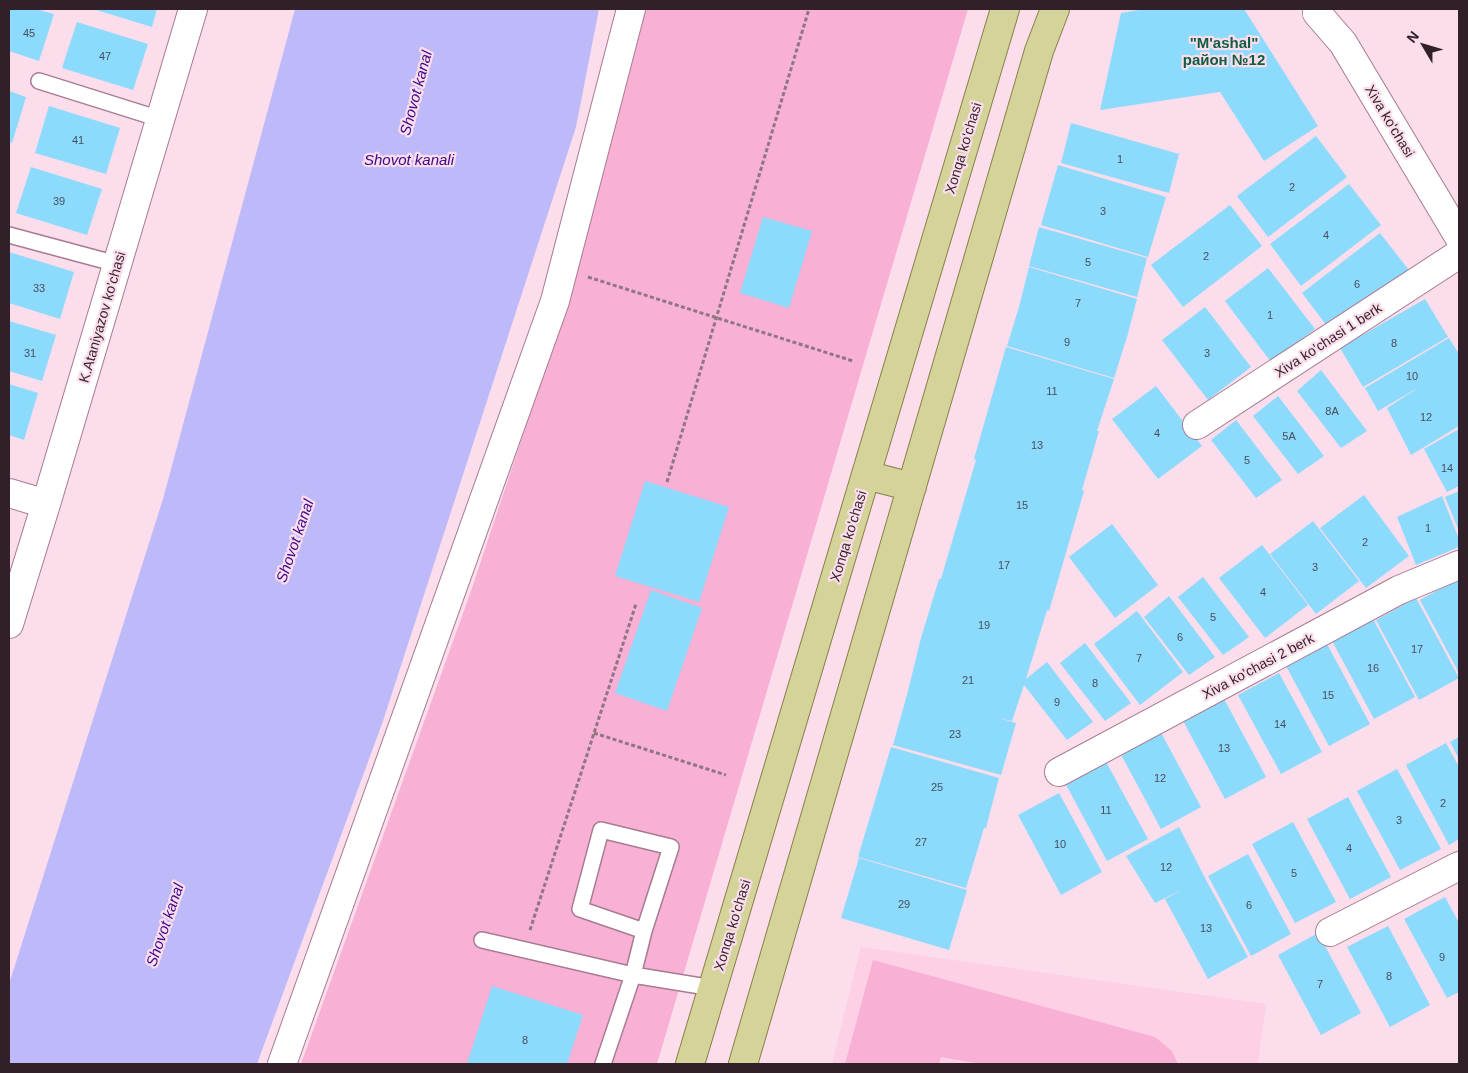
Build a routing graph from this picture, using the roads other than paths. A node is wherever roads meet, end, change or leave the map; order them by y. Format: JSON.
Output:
{"nodes":[{"id":1,"x":193,"y":9,"type":"edge"},
{"id":2,"x":631,"y":9,"type":"edge"},
{"id":3,"x":1005,"y":9,"type":"edge"},
{"id":4,"x":1055,"y":9,"type":"edge"},
{"id":5,"x":1317,"y":10,"type":"edge"},
{"id":6,"x":39,"y":82,"type":"dead end"},
{"id":7,"x":160,"y":119,"type":"junction"},
{"id":8,"x":9,"y":235,"type":"edge"},
{"id":9,"x":1459,"y":237,"type":"edge"},
{"id":10,"x":1459,"y":254,"type":"edge"},
{"id":11,"x":117,"y":264,"type":"junction"},
{"id":12,"x":1197,"y":425,"type":"dead end"},
{"id":13,"x":866,"y":475,"type":"junction"},
{"id":14,"x":912,"y":488,"type":"junction"},
{"id":15,"x":9,"y":493,"type":"edge"},
{"id":16,"x":46,"y":504,"type":"junction"},
{"id":17,"x":1459,"y":565,"type":"edge"},
{"id":18,"x":9,"y":624,"type":"edge"},
{"id":19,"x":1059,"y":772,"type":"dead end"},
{"id":20,"x":1459,"y":866,"type":"edge"},
{"id":21,"x":644,"y":931,"type":"junction"},
{"id":22,"x":1330,"y":932,"type":"dead end"},
{"id":23,"x":482,"y":940,"type":"dead end"},
{"id":24,"x":633,"y":975,"type":"junction"},
{"id":25,"x":713,"y":988,"type":"junction"},
{"id":26,"x":282,"y":1064,"type":"edge"},
{"id":27,"x":603,"y":1064,"type":"edge"},
{"id":28,"x":690,"y":1064,"type":"edge"},
{"id":29,"x":743,"y":1064,"type":"edge"}],
"edges":[{"from":1,"to":7,"type":"street","name":"K.Ataniyazov ko'chasi"},
{"from":2,"to":26,"type":"street"},
{"from":3,"to":13,"type":"main road","name":"Xonqa ko'chasi"},
{"from":4,"to":14,"type":"main road"},
{"from":5,"to":9,"type":"street","name":"Xiva ko'chasi"},
{"from":6,"to":7,"type":"lane"},
{"from":7,"to":11,"type":"street","name":"K.Ataniyazov ko'chasi"},
{"from":8,"to":11,"type":"lane"},
{"from":10,"to":12,"type":"street","name":"Xiva ko'chasi 1 berk"},
{"from":11,"to":16,"type":"street","name":"K.Ataniyazov ko'chasi"},
{"from":13,"to":14,"type":"main road"},
{"from":13,"to":25,"type":"main road","name":"Xonqa ko'chasi"},
{"from":14,"to":29,"type":"main road"},
{"from":15,"to":16,"type":"street"},
{"from":16,"to":18,"type":"street","name":"K.Ataniyazov ko'chasi"},
{"from":17,"to":19,"type":"street","name":"Xiva ko'chasi 2 berk"},
{"from":20,"to":22,"type":"street"},
{"from":21,"to":21,"type":"lane"},
{"from":21,"to":24,"type":"lane"},
{"from":23,"to":24,"type":"lane"},
{"from":24,"to":25,"type":"lane"},
{"from":24,"to":27,"type":"lane"},
{"from":25,"to":28,"type":"main road","name":"Xonqa ko'chasi"}]}
